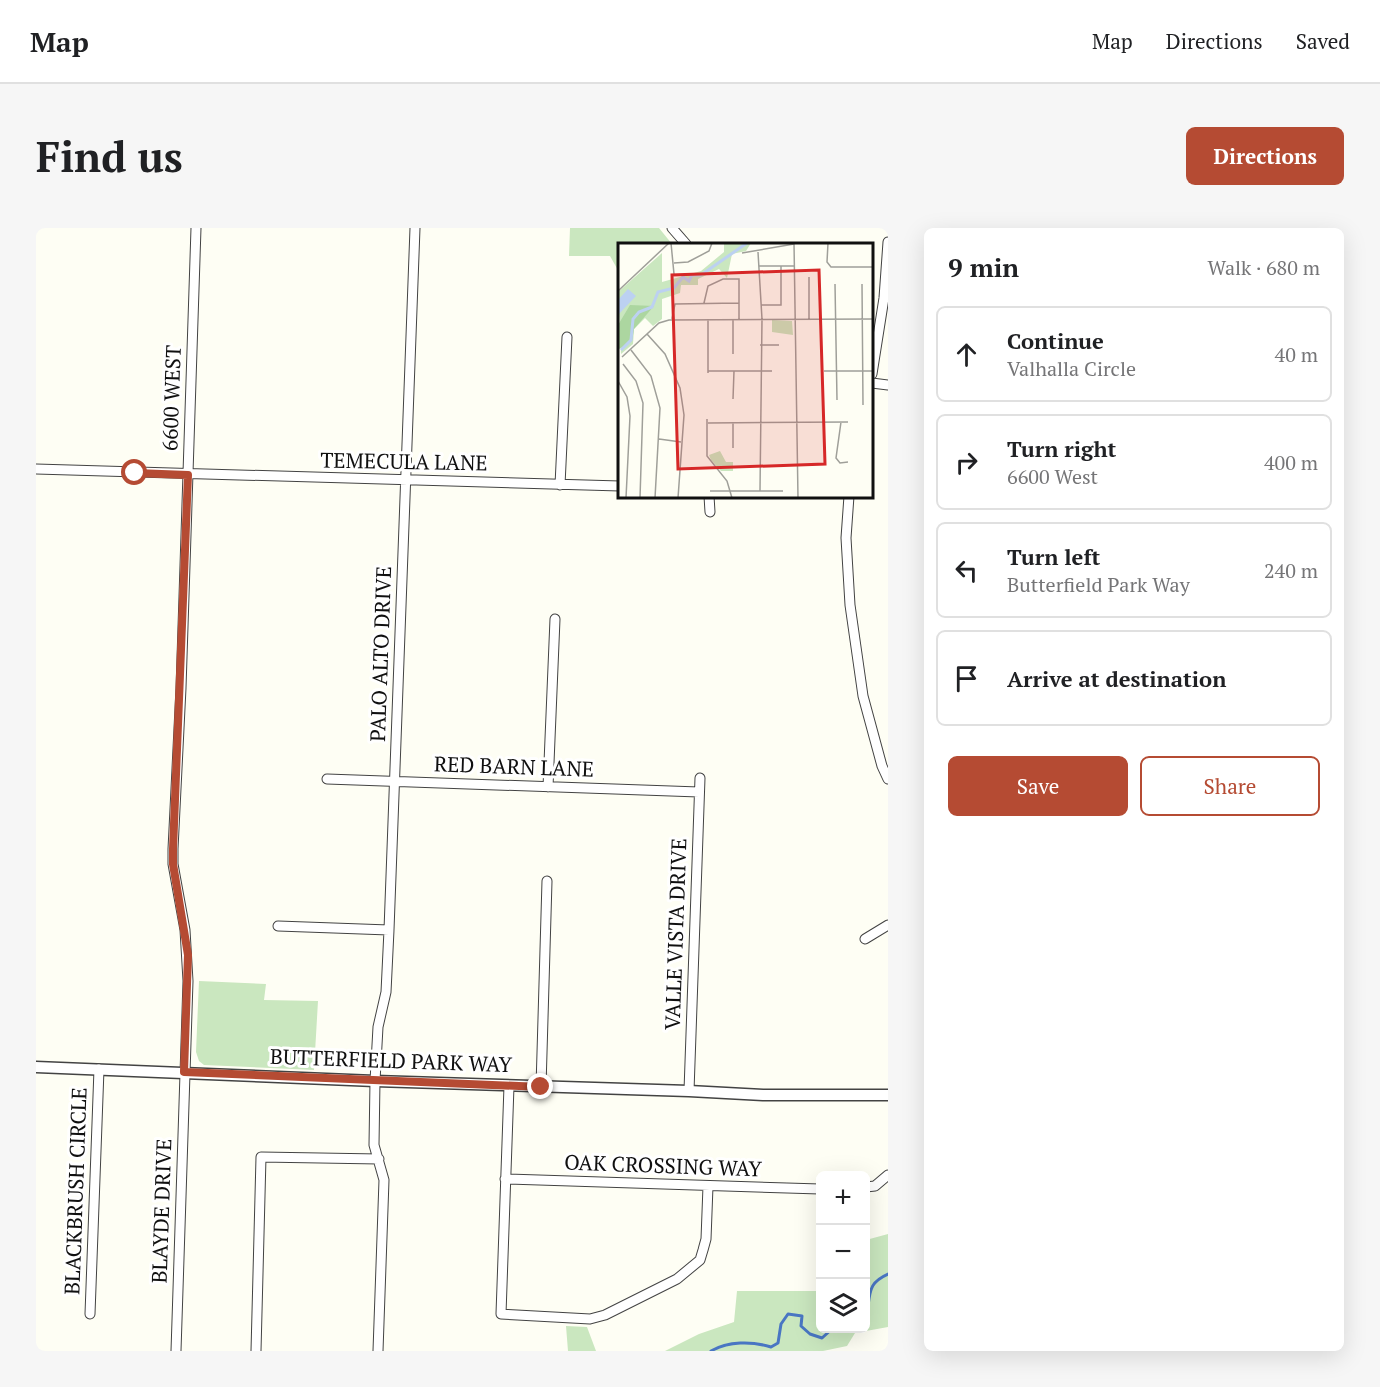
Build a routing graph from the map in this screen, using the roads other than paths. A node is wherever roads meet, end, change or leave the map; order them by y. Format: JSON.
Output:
{"nodes":[{"id":1,"x":196,"y":228,"type":"edge"},
{"id":2,"x":415,"y":228,"type":"edge"},
{"id":3,"x":672,"y":228,"type":"edge"},
{"id":4,"x":888,"y":242,"type":"edge"},
{"id":5,"x":685,"y":243,"type":"edge"},
{"id":6,"x":567,"y":337,"type":"dead end"},
{"id":7,"x":873,"y":368,"type":"edge"},
{"id":8,"x":873,"y":383,"type":"edge"},
{"id":9,"x":888,"y":385,"type":"edge"},
{"id":10,"x":36,"y":469,"type":"edge"},
{"id":11,"x":188,"y":475,"type":"junction"},
{"id":12,"x":405,"y":479,"type":"junction"},
{"id":13,"x":560,"y":484,"type":"junction"},
{"id":14,"x":618,"y":486,"type":"edge"},
{"id":15,"x":709,"y":498,"type":"edge"},
{"id":16,"x":849,"y":498,"type":"edge"},
{"id":17,"x":710,"y":512,"type":"dead end"},
{"id":18,"x":555,"y":619,"type":"dead end"},
{"id":19,"x":700,"y":778,"type":"dead end"},
{"id":20,"x":327,"y":779,"type":"dead end"},
{"id":21,"x":888,"y":779,"type":"edge"},
{"id":22,"x":395,"y":781,"type":"junction"},
{"id":23,"x":548,"y":786,"type":"junction"},
{"id":24,"x":699,"y":792,"type":"junction"},
{"id":25,"x":547,"y":881,"type":"dead end"},
{"id":26,"x":888,"y":925,"type":"edge"},
{"id":27,"x":278,"y":926,"type":"dead end"},
{"id":28,"x":389,"y":930,"type":"junction"},
{"id":29,"x":865,"y":939,"type":"dead end"},
{"id":30,"x":36,"y":1067,"type":"edge"},
{"id":31,"x":99,"y":1069,"type":"junction"},
{"id":32,"x":184,"y":1072,"type":"junction"},
{"id":33,"x":375,"y":1081,"type":"junction"},
{"id":34,"x":509,"y":1086,"type":"junction"},
{"id":35,"x":541,"y":1087,"type":"junction"},
{"id":36,"x":689,"y":1091,"type":"junction"},
{"id":37,"x":888,"y":1095,"type":"edge"},
{"id":38,"x":379,"y":1159,"type":"junction"},
{"id":39,"x":888,"y":1175,"type":"edge"},
{"id":40,"x":505,"y":1179,"type":"junction"},
{"id":41,"x":708,"y":1185,"type":"junction"},
{"id":42,"x":870,"y":1187,"type":"edge"},
{"id":43,"x":816,"y":1189,"type":"edge"},
{"id":44,"x":90,"y":1314,"type":"dead end"},
{"id":45,"x":176,"y":1351,"type":"edge"},
{"id":46,"x":256,"y":1351,"type":"edge"},
{"id":47,"x":378,"y":1351,"type":"edge"}],
"edges":[{"from":1,"to":11,"type":"street","name":"6600 WEST"},
{"from":2,"to":12,"type":"street","name":"PALO ALTO DRIVE"},
{"from":3,"to":5,"type":"street"},
{"from":4,"to":7,"type":"street"},
{"from":6,"to":13,"type":"street"},
{"from":8,"to":9,"type":"street"},
{"from":10,"to":11,"type":"street","name":"TEMECULA LANE"},
{"from":11,"to":12,"type":"street","name":"TEMECULA LANE"},
{"from":11,"to":32,"type":"street","name":"6600 WEST"},
{"from":12,"to":13,"type":"street","name":"TEMECULA LANE"},
{"from":12,"to":22,"type":"street","name":"PALO ALTO DRIVE"},
{"from":13,"to":14,"type":"street","name":"TEMECULA LANE"},
{"from":15,"to":17,"type":"street"},
{"from":16,"to":21,"type":"street"},
{"from":18,"to":23,"type":"street"},
{"from":19,"to":24,"type":"street","name":"VALLE VISTA DRIVE"},
{"from":20,"to":22,"type":"street","name":"RED BARN LANE"},
{"from":22,"to":23,"type":"street","name":"RED BARN LANE"},
{"from":22,"to":28,"type":"street","name":"PALO ALTO DRIVE"},
{"from":23,"to":24,"type":"street","name":"RED BARN LANE"},
{"from":24,"to":36,"type":"street","name":"VALLE VISTA DRIVE"},
{"from":25,"to":35,"type":"street"},
{"from":26,"to":29,"type":"street"},
{"from":27,"to":28,"type":"street"},
{"from":28,"to":33,"type":"street","name":"PALO ALTO DRIVE"},
{"from":30,"to":31,"type":"street","name":"BUTTERFIELD PARK WAY"},
{"from":31,"to":32,"type":"street","name":"BUTTERFIELD PARK WAY"},
{"from":31,"to":44,"type":"street","name":"BLACKBRUSH CIRCLE"},
{"from":32,"to":33,"type":"street","name":"BUTTERFIELD PARK WAY"},
{"from":32,"to":45,"type":"street","name":"BLAYDE DRIVE"},
{"from":33,"to":34,"type":"street","name":"BUTTERFIELD PARK WAY"},
{"from":33,"to":38,"type":"street","name":"PALO ALTO DRIVE"},
{"from":34,"to":35,"type":"street","name":"BUTTERFIELD PARK WAY"},
{"from":34,"to":40,"type":"street"},
{"from":35,"to":36,"type":"street","name":"BUTTERFIELD PARK WAY"},
{"from":36,"to":37,"type":"street","name":"BUTTERFIELD PARK WAY"},
{"from":38,"to":46,"type":"street"},
{"from":38,"to":47,"type":"street","name":"PALO ALTO DRIVE"},
{"from":39,"to":42,"type":"street"},
{"from":40,"to":41,"type":"street","name":"OAK CROSSING WAY"},
{"from":40,"to":41,"type":"street"},
{"from":41,"to":43,"type":"street","name":"OAK CROSSING WAY"}]}
